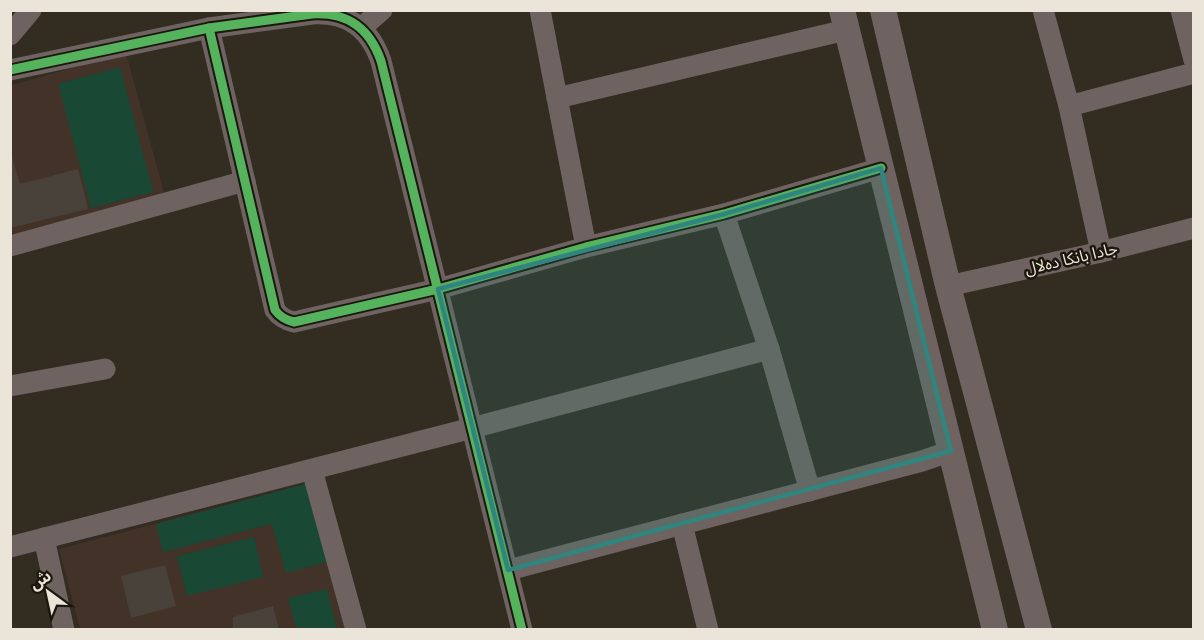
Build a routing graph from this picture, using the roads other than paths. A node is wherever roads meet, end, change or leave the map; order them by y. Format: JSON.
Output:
{"nodes":[{"id":1,"x":31,"y":10,"type":"edge"},
{"id":2,"x":382,"y":10,"type":"edge"},
{"id":3,"x":540,"y":10,"type":"edge"},
{"id":4,"x":883,"y":10,"type":"edge"},
{"id":5,"x":1043,"y":10,"type":"edge"},
{"id":6,"x":1181,"y":10,"type":"edge"},
{"id":7,"x":844,"y":20,"type":"edge"},
{"id":8,"x":209,"y":28,"type":"junction"},
{"id":9,"x":361,"y":28,"type":"junction"},
{"id":10,"x":10,"y":35,"type":"edge"},
{"id":11,"x":1194,"y":60,"type":"edge"},
{"id":12,"x":10,"y":70,"type":"edge"},
{"id":13,"x":1194,"y":73,"type":"edge"},
{"id":14,"x":557,"y":98,"type":"junction"},
{"id":15,"x":1069,"y":106,"type":"junction"},
{"id":16,"x":880,"y":168,"type":"junction"},
{"id":17,"x":245,"y":181,"type":"junction"},
{"id":18,"x":724,"y":214,"type":"junction"},
{"id":19,"x":1194,"y":228,"type":"edge"},
{"id":20,"x":10,"y":246,"type":"edge"},
{"id":21,"x":586,"y":247,"type":"junction"},
{"id":22,"x":1101,"y":252,"type":"junction"},
{"id":23,"x":948,"y":286,"type":"junction"},
{"id":24,"x":438,"y":289,"type":"junction"},
{"id":25,"x":769,"y":349,"type":"junction"},
{"id":26,"x":105,"y":369,"type":"dead end"},
{"id":27,"x":10,"y":386,"type":"edge"},
{"id":28,"x":472,"y":429,"type":"junction"},
{"id":29,"x":951,"y":451,"type":"junction"},
{"id":30,"x":312,"y":470,"type":"junction"},
{"id":31,"x":810,"y":491,"type":"junction"},
{"id":32,"x":682,"y":524,"type":"junction"},
{"id":33,"x":44,"y":538,"type":"junction"},
{"id":34,"x":10,"y":547,"type":"edge"},
{"id":35,"x":507,"y":570,"type":"junction"},
{"id":36,"x":64,"y":630,"type":"edge"},
{"id":37,"x":356,"y":630,"type":"edge"},
{"id":38,"x":522,"y":630,"type":"edge"},
{"id":39,"x":708,"y":630,"type":"edge"},
{"id":40,"x":995,"y":630,"type":"edge"},
{"id":41,"x":1039,"y":630,"type":"edge"}],
"edges":[{"from":1,"to":10,"type":"street"},
{"from":2,"to":9,"type":"street"},
{"from":3,"to":14,"type":"street"},
{"from":4,"to":23,"type":"street"},
{"from":5,"to":15,"type":"street"},
{"from":6,"to":11,"type":"street"},
{"from":7,"to":14,"type":"street"},
{"from":7,"to":16,"type":"street"},
{"from":8,"to":9,"type":"street"},
{"from":8,"to":12,"type":"street"},
{"from":8,"to":17,"type":"street"},
{"from":9,"to":24,"type":"street"},
{"from":13,"to":15,"type":"street"},
{"from":14,"to":21,"type":"street"},
{"from":15,"to":22,"type":"street"},
{"from":16,"to":18,"type":"street"},
{"from":16,"to":29,"type":"street"},
{"from":17,"to":20,"type":"street"},
{"from":17,"to":24,"type":"street"},
{"from":18,"to":21,"type":"street"},
{"from":18,"to":25,"type":"street"},
{"from":19,"to":22,"type":"street","name":"جادا بانكا ده‌لال"},
{"from":21,"to":24,"type":"street"},
{"from":22,"to":23,"type":"street","name":"جادا بانكا ده‌لال"},
{"from":23,"to":41,"type":"street"},
{"from":24,"to":28,"type":"street"},
{"from":25,"to":28,"type":"street"},
{"from":25,"to":31,"type":"street"},
{"from":26,"to":27,"type":"street"},
{"from":28,"to":30,"type":"street"},
{"from":28,"to":35,"type":"street"},
{"from":29,"to":31,"type":"street"},
{"from":29,"to":40,"type":"street"},
{"from":30,"to":33,"type":"street"},
{"from":30,"to":37,"type":"street"},
{"from":31,"to":32,"type":"street"},
{"from":32,"to":35,"type":"street"},
{"from":32,"to":39,"type":"street"},
{"from":33,"to":34,"type":"street"},
{"from":33,"to":36,"type":"street"},
{"from":35,"to":38,"type":"street"}]}
